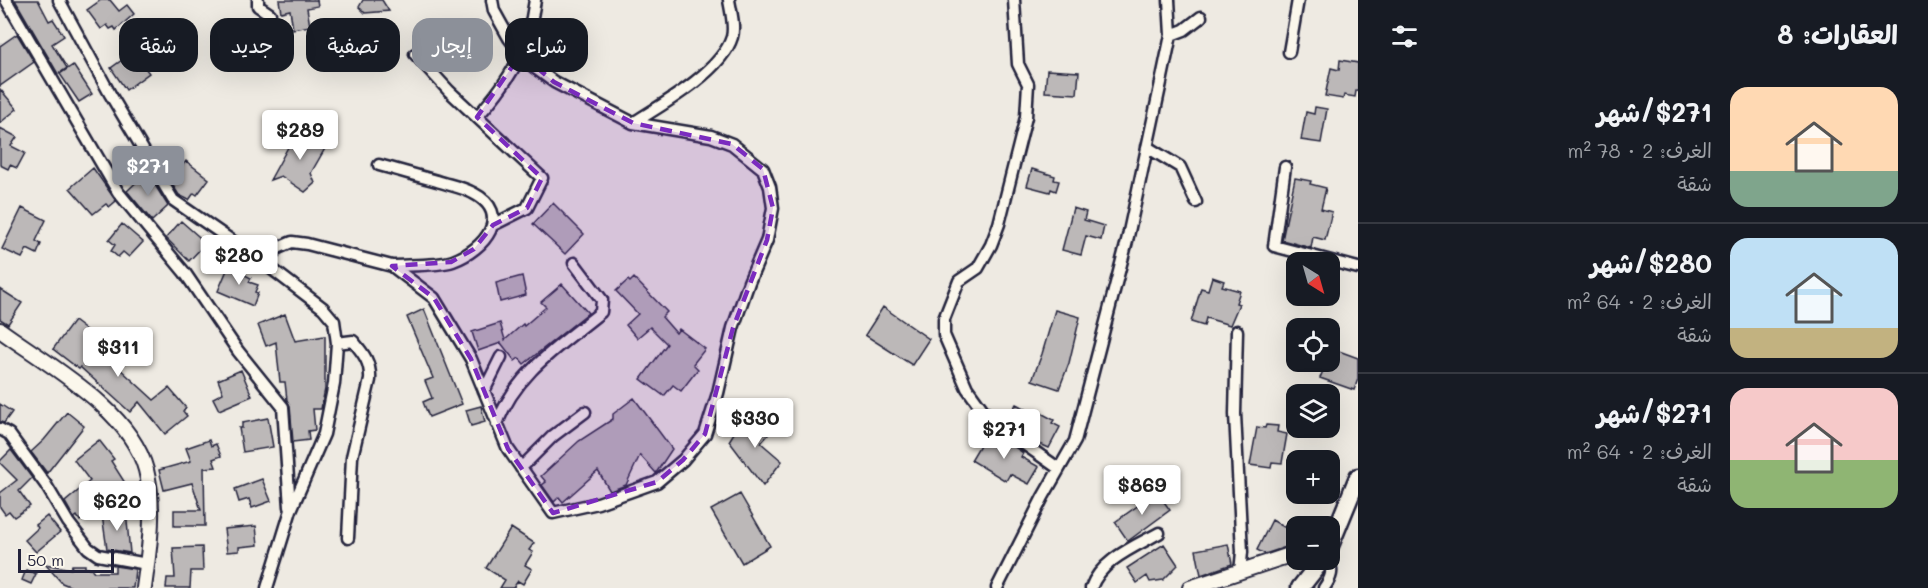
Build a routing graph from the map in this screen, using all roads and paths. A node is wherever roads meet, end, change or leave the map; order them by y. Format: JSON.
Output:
{"nodes":[{"id":1,"x":6,"y":0,"type":"edge"},
{"id":2,"x":59,"y":0,"type":"edge"},
{"id":3,"x":258,"y":0,"type":"edge"},
{"id":4,"x":492,"y":0,"type":"edge"},
{"id":5,"x":536,"y":0,"type":"edge"},
{"id":6,"x":729,"y":0,"type":"edge"},
{"id":7,"x":1014,"y":0,"type":"edge"},
{"id":8,"x":1169,"y":0,"type":"edge"},
{"id":9,"x":1298,"y":0,"type":"edge"},
{"id":10,"x":270,"y":14,"type":"dead end"},
{"id":11,"x":1201,"y":17,"type":"dead end"},
{"id":12,"x":533,"y":18,"type":"edge"},
{"id":13,"x":505,"y":30,"type":"edge"},
{"id":14,"x":1172,"y":35,"type":"junction"},
{"id":15,"x":1289,"y":52,"type":"dead end"},
{"id":16,"x":431,"y":72,"type":"edge"},
{"id":17,"x":512,"y":72,"type":"edge"},
{"id":18,"x":540,"y":72,"type":"edge"},
{"id":19,"x":477,"y":117,"type":"junction"},
{"id":20,"x":633,"y":123,"type":"junction"},
{"id":21,"x":1147,"y":147,"type":"junction"},
{"id":22,"x":379,"y":165,"type":"dead end"},
{"id":23,"x":1285,"y":167,"type":"dead end"},
{"id":24,"x":1196,"y":202,"type":"dead end"},
{"id":25,"x":493,"y":225,"type":"junction"},
{"id":26,"x":264,"y":263,"type":"junction"},
{"id":27,"x":574,"y":263,"type":"dead end"},
{"id":28,"x":392,"y":266,"type":"junction"},
{"id":29,"x":1358,"y":268,"type":"edge"},
{"id":30,"x":0,"y":330,"type":"edge"},
{"id":31,"x":1237,"y":331,"type":"dead end"},
{"id":32,"x":337,"y":343,"type":"junction"},
{"id":33,"x":501,"y":357,"type":"dead end"},
{"id":34,"x":484,"y":391,"type":"junction"},
{"id":35,"x":585,"y":412,"type":"dead end"},
{"id":36,"x":497,"y":424,"type":"junction"},
{"id":37,"x":0,"y":429,"type":"edge"},
{"id":38,"x":521,"y":468,"type":"junction"},
{"id":39,"x":1058,"y":468,"type":"junction"},
{"id":40,"x":1358,"y":477,"type":"edge"},
{"id":41,"x":291,"y":510,"type":"junction"},
{"id":42,"x":1340,"y":520,"type":"edge"},
{"id":43,"x":1159,"y":533,"type":"dead end"},
{"id":44,"x":348,"y":538,"type":"dead end"},
{"id":45,"x":1286,"y":556,"type":"edge"},
{"id":46,"x":147,"y":564,"type":"junction"},
{"id":47,"x":1314,"y":570,"type":"edge"},
{"id":48,"x":1332,"y":570,"type":"edge"},
{"id":49,"x":1240,"y":572,"type":"junction"},
{"id":50,"x":144,"y":588,"type":"edge"},
{"id":51,"x":267,"y":588,"type":"edge"},
{"id":52,"x":997,"y":588,"type":"edge"},
{"id":53,"x":1091,"y":588,"type":"edge"},
{"id":54,"x":1190,"y":588,"type":"edge"},
{"id":55,"x":1300,"y":588,"type":"edge"},
{"id":56,"x":1324,"y":588,"type":"edge"}],
"edges":[{"from":1,"to":41,"type":"street"},
{"from":2,"to":26,"type":"street"},
{"from":3,"to":10,"type":"street"},
{"from":4,"to":13,"type":"street"},
{"from":5,"to":12,"type":"street"},
{"from":6,"to":20,"type":"street"},
{"from":7,"to":39,"type":"street"},
{"from":8,"to":14,"type":"street"},
{"from":9,"to":15,"type":"street"},
{"from":11,"to":14,"type":"street"},
{"from":14,"to":21,"type":"street"},
{"from":16,"to":19,"type":"street"},
{"from":17,"to":19,"type":"street"},
{"from":18,"to":20,"type":"street"},
{"from":19,"to":25,"type":"street"},
{"from":20,"to":38,"type":"street"},
{"from":21,"to":24,"type":"street"},
{"from":21,"to":39,"type":"street"},
{"from":22,"to":25,"type":"street"},
{"from":23,"to":29,"type":"street"},
{"from":25,"to":28,"type":"street"},
{"from":26,"to":28,"type":"street"},
{"from":26,"to":32,"type":"street"},
{"from":27,"to":36,"type":"street"},
{"from":28,"to":34,"type":"street"},
{"from":30,"to":46,"type":"street"},
{"from":31,"to":49,"type":"street"},
{"from":32,"to":41,"type":"street"},
{"from":32,"to":44,"type":"street"},
{"from":33,"to":34,"type":"street"},
{"from":34,"to":36,"type":"street"},
{"from":35,"to":38,"type":"street"},
{"from":36,"to":38,"type":"street"},
{"from":37,"to":46,"type":"street"},
{"from":39,"to":52,"type":"street"},
{"from":40,"to":42,"type":"main road"},
{"from":41,"to":51,"type":"street"},
{"from":43,"to":53,"type":"street"},
{"from":45,"to":49,"type":"street"},
{"from":46,"to":50,"type":"street"},
{"from":47,"to":55,"type":"main road"},
{"from":48,"to":56,"type":"street"},
{"from":49,"to":54,"type":"street"}]}
